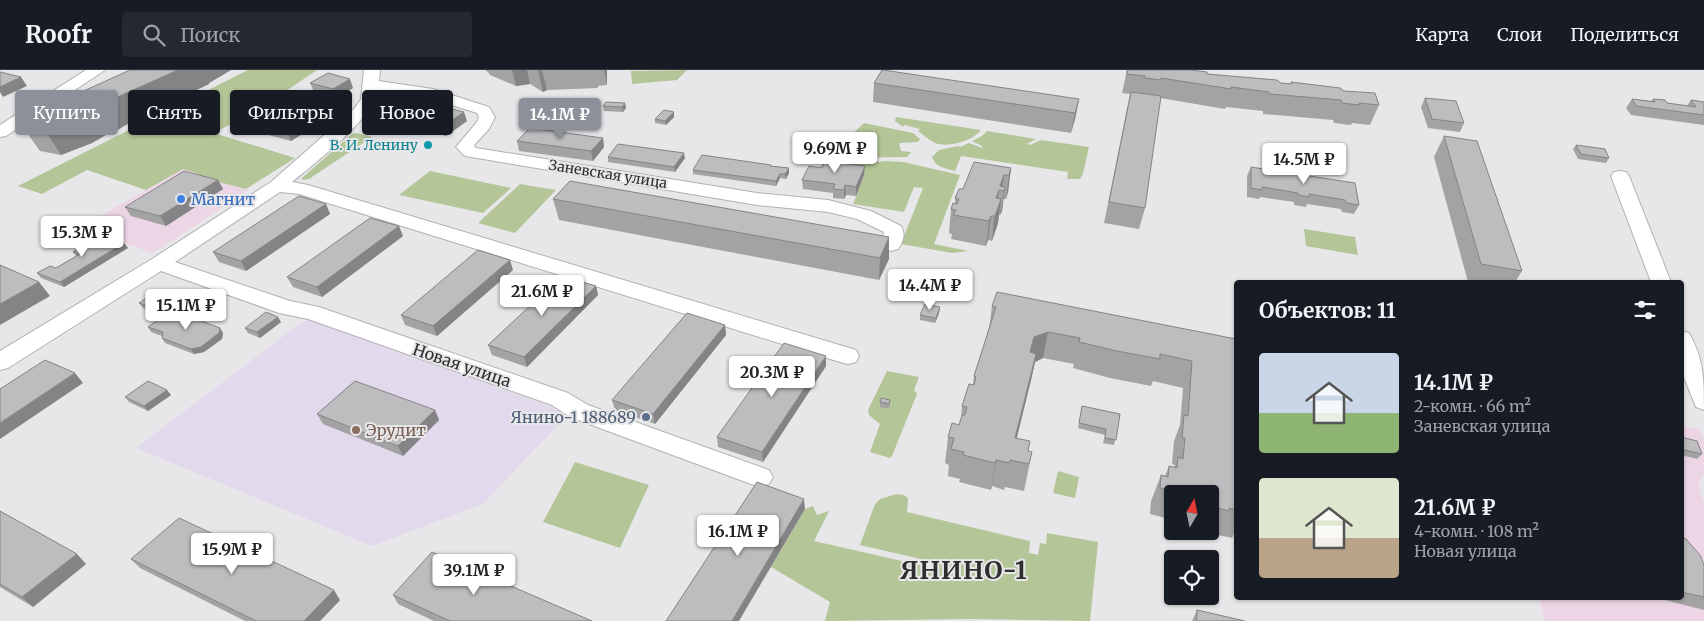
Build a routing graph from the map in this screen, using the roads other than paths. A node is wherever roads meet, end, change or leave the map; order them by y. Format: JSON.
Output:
{"nodes":[{"id":1,"x":97,"y":70,"type":"edge"},
{"id":2,"x":371,"y":77,"type":"edge"},
{"id":3,"x":0,"y":132,"type":"edge"},
{"id":4,"x":1620,"y":176,"type":"dead end"},
{"id":5,"x":277,"y":186,"type":"junction"},
{"id":6,"x":890,"y":245,"type":"dead end"},
{"id":7,"x":159,"y":263,"type":"junction"},
{"id":8,"x":1660,"y":280,"type":"edge"},
{"id":9,"x":1684,"y":346,"type":"edge"},
{"id":10,"x":848,"y":356,"type":"dead end"},
{"id":11,"x":0,"y":362,"type":"edge"},
{"id":12,"x":1704,"y":402,"type":"edge"},
{"id":13,"x":760,"y":477,"type":"dead end"}],
"edges":[{"from":1,"to":3,"type":"street"},
{"from":2,"to":5,"type":"street"},
{"from":2,"to":6,"type":"street","name":"Заневская улица"},
{"from":4,"to":8,"type":"street"},
{"from":5,"to":7,"type":"street"},
{"from":5,"to":10,"type":"street"},
{"from":7,"to":11,"type":"street"},
{"from":7,"to":13,"type":"street","name":"Новая улица"},
{"from":9,"to":12,"type":"street"}]}
